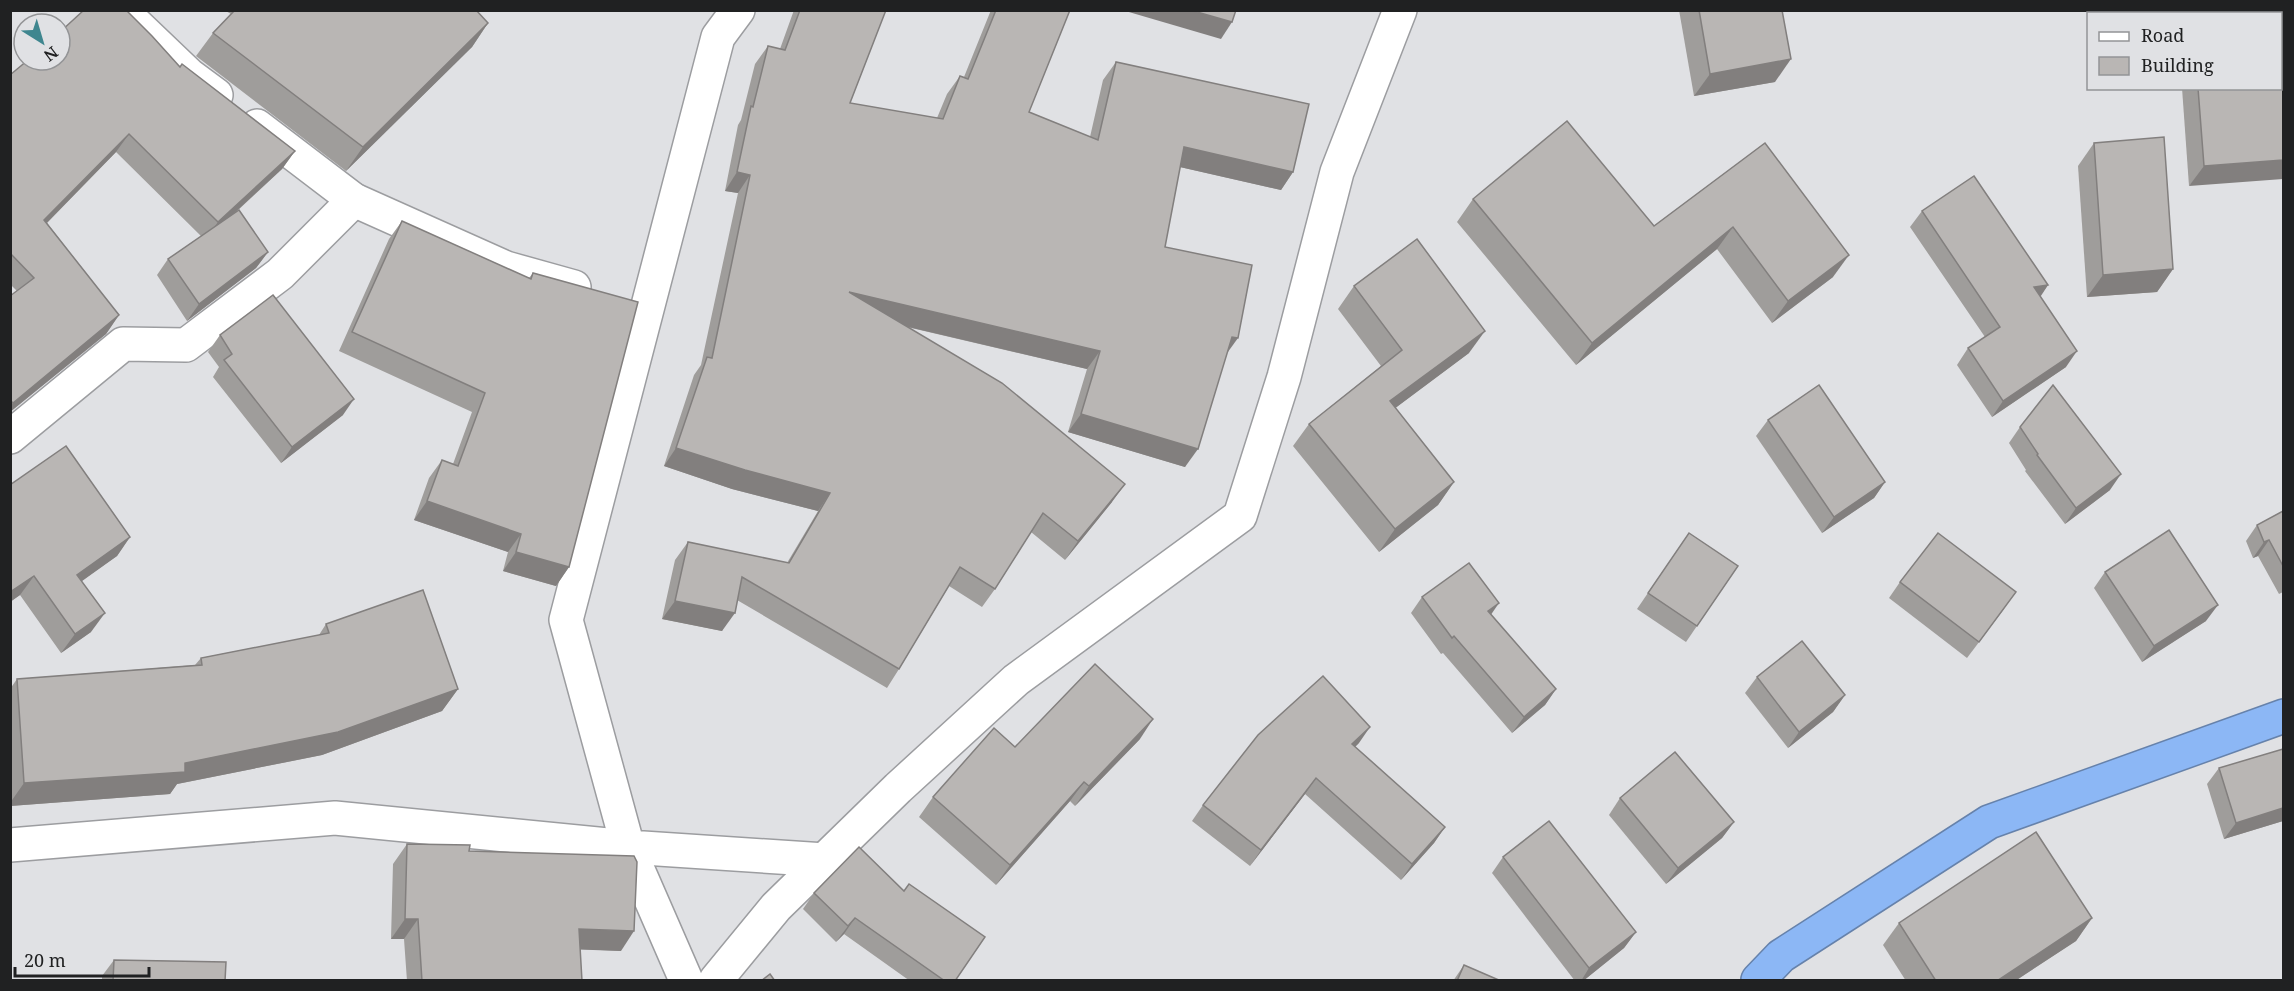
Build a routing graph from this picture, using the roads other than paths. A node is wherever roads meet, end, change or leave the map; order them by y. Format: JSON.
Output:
{"nodes":[{"id":1,"x":121,"y":10,"type":"edge"},
{"id":2,"x":738,"y":10,"type":"edge"},
{"id":3,"x":1400,"y":10,"type":"edge"},
{"id":4,"x":713,"y":24,"type":"edge"},
{"id":5,"x":354,"y":200,"type":"junction"},
{"id":6,"x":648,"y":308,"type":"junction"},
{"id":7,"x":10,"y":437,"type":"edge"},
{"id":8,"x":2283,"y":716,"type":"edge"},
{"id":9,"x":10,"y":845,"type":"edge"},
{"id":10,"x":628,"y":847,"type":"junction"},
{"id":11,"x":825,"y":860,"type":"junction"},
{"id":12,"x":686,"y":981,"type":"edge"},
{"id":13,"x":716,"y":981,"type":"edge"},
{"id":14,"x":1758,"y":981,"type":"edge"}],
"edges":[{"from":1,"to":5,"type":"street"},
{"from":2,"to":4,"type":"street"},
{"from":3,"to":11,"type":"street"},
{"from":4,"to":6,"type":"street"},
{"from":5,"to":6,"type":"street"},
{"from":5,"to":7,"type":"street"},
{"from":6,"to":10,"type":"street"},
{"from":8,"to":14,"type":"highway"},
{"from":9,"to":10,"type":"street"},
{"from":10,"to":11,"type":"street"},
{"from":10,"to":12,"type":"street"},
{"from":11,"to":13,"type":"street"}]}
